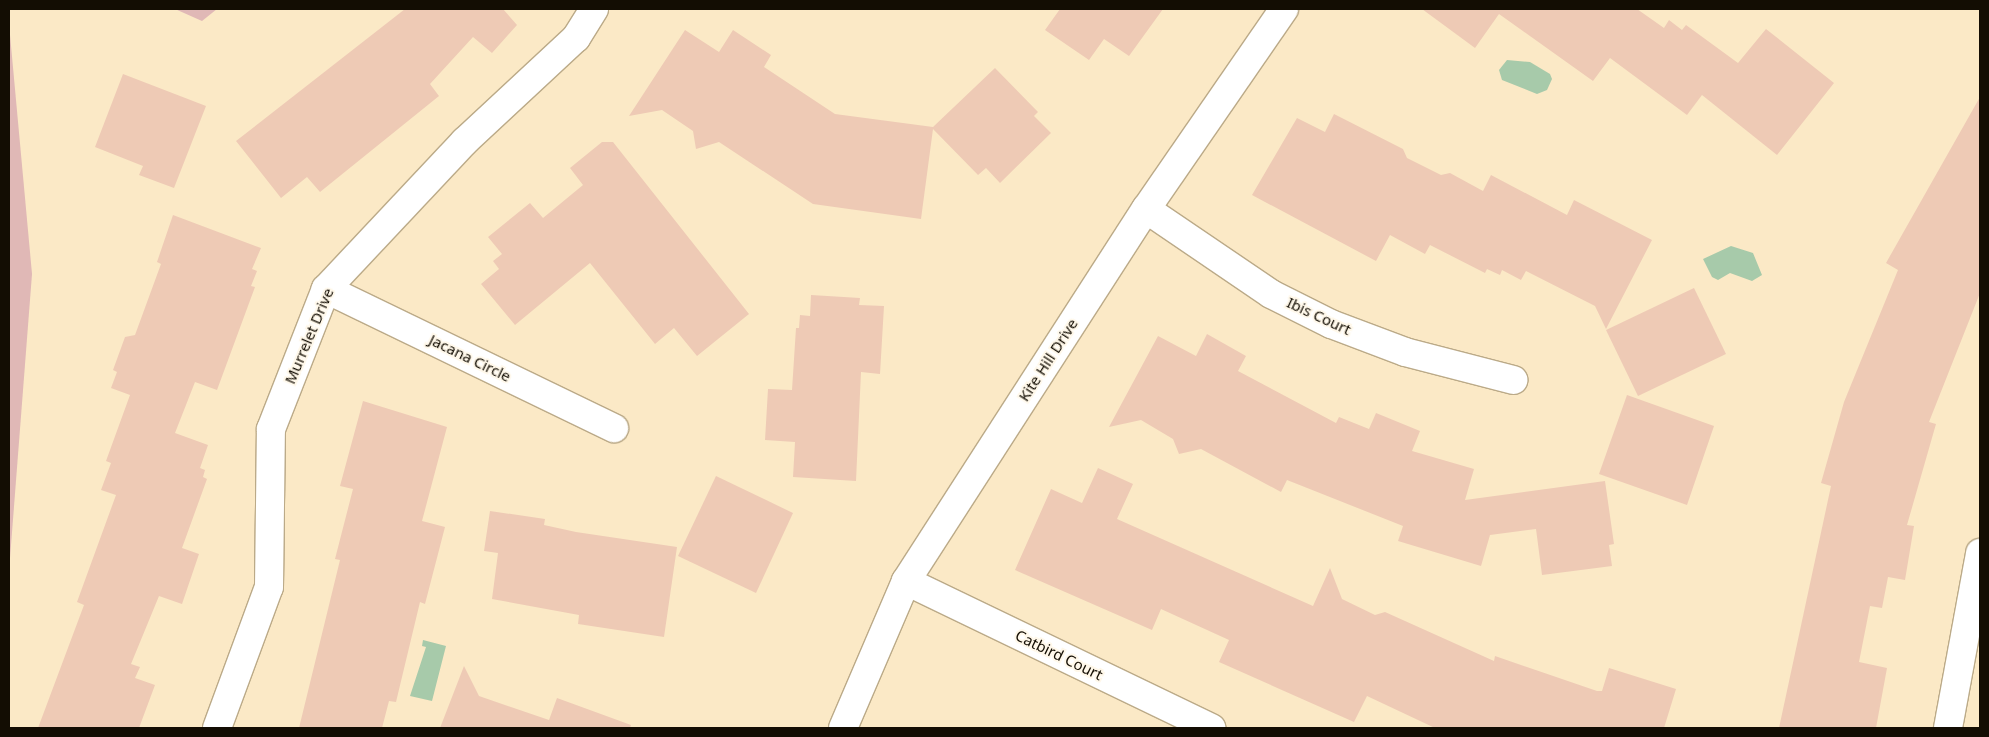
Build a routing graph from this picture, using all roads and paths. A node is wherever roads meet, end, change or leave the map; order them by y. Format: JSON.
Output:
{"nodes":[{"id":1,"x":594,"y":9,"type":"edge"},
{"id":2,"x":1284,"y":9,"type":"edge"},
{"id":3,"x":1146,"y":209,"type":"junction"},
{"id":4,"x":326,"y":289,"type":"junction"},
{"id":5,"x":1513,"y":380,"type":"dead end"},
{"id":6,"x":614,"y":428,"type":"dead end"},
{"id":7,"x":1980,"y":553,"type":"edge"},
{"id":8,"x":906,"y":581,"type":"junction"},
{"id":9,"x":217,"y":728,"type":"edge"},
{"id":10,"x":843,"y":728,"type":"edge"},
{"id":11,"x":1211,"y":728,"type":"edge"},
{"id":12,"x":1948,"y":728,"type":"edge"}],
"edges":[{"from":1,"to":4,"type":"street","name":"Murrelet Drive"},
{"from":2,"to":3,"type":"street","name":"Kite Hill Drive"},
{"from":3,"to":5,"type":"street","name":"Ibis Court"},
{"from":3,"to":8,"type":"street","name":"Kite Hill Drive"},
{"from":4,"to":6,"type":"street","name":"Jacana Circle"},
{"from":4,"to":9,"type":"street","name":"Murrelet Drive"},
{"from":7,"to":12,"type":"street"},
{"from":8,"to":10,"type":"street","name":"Kite Hill Drive"},
{"from":8,"to":11,"type":"street","name":"Catbird Court"}]}
